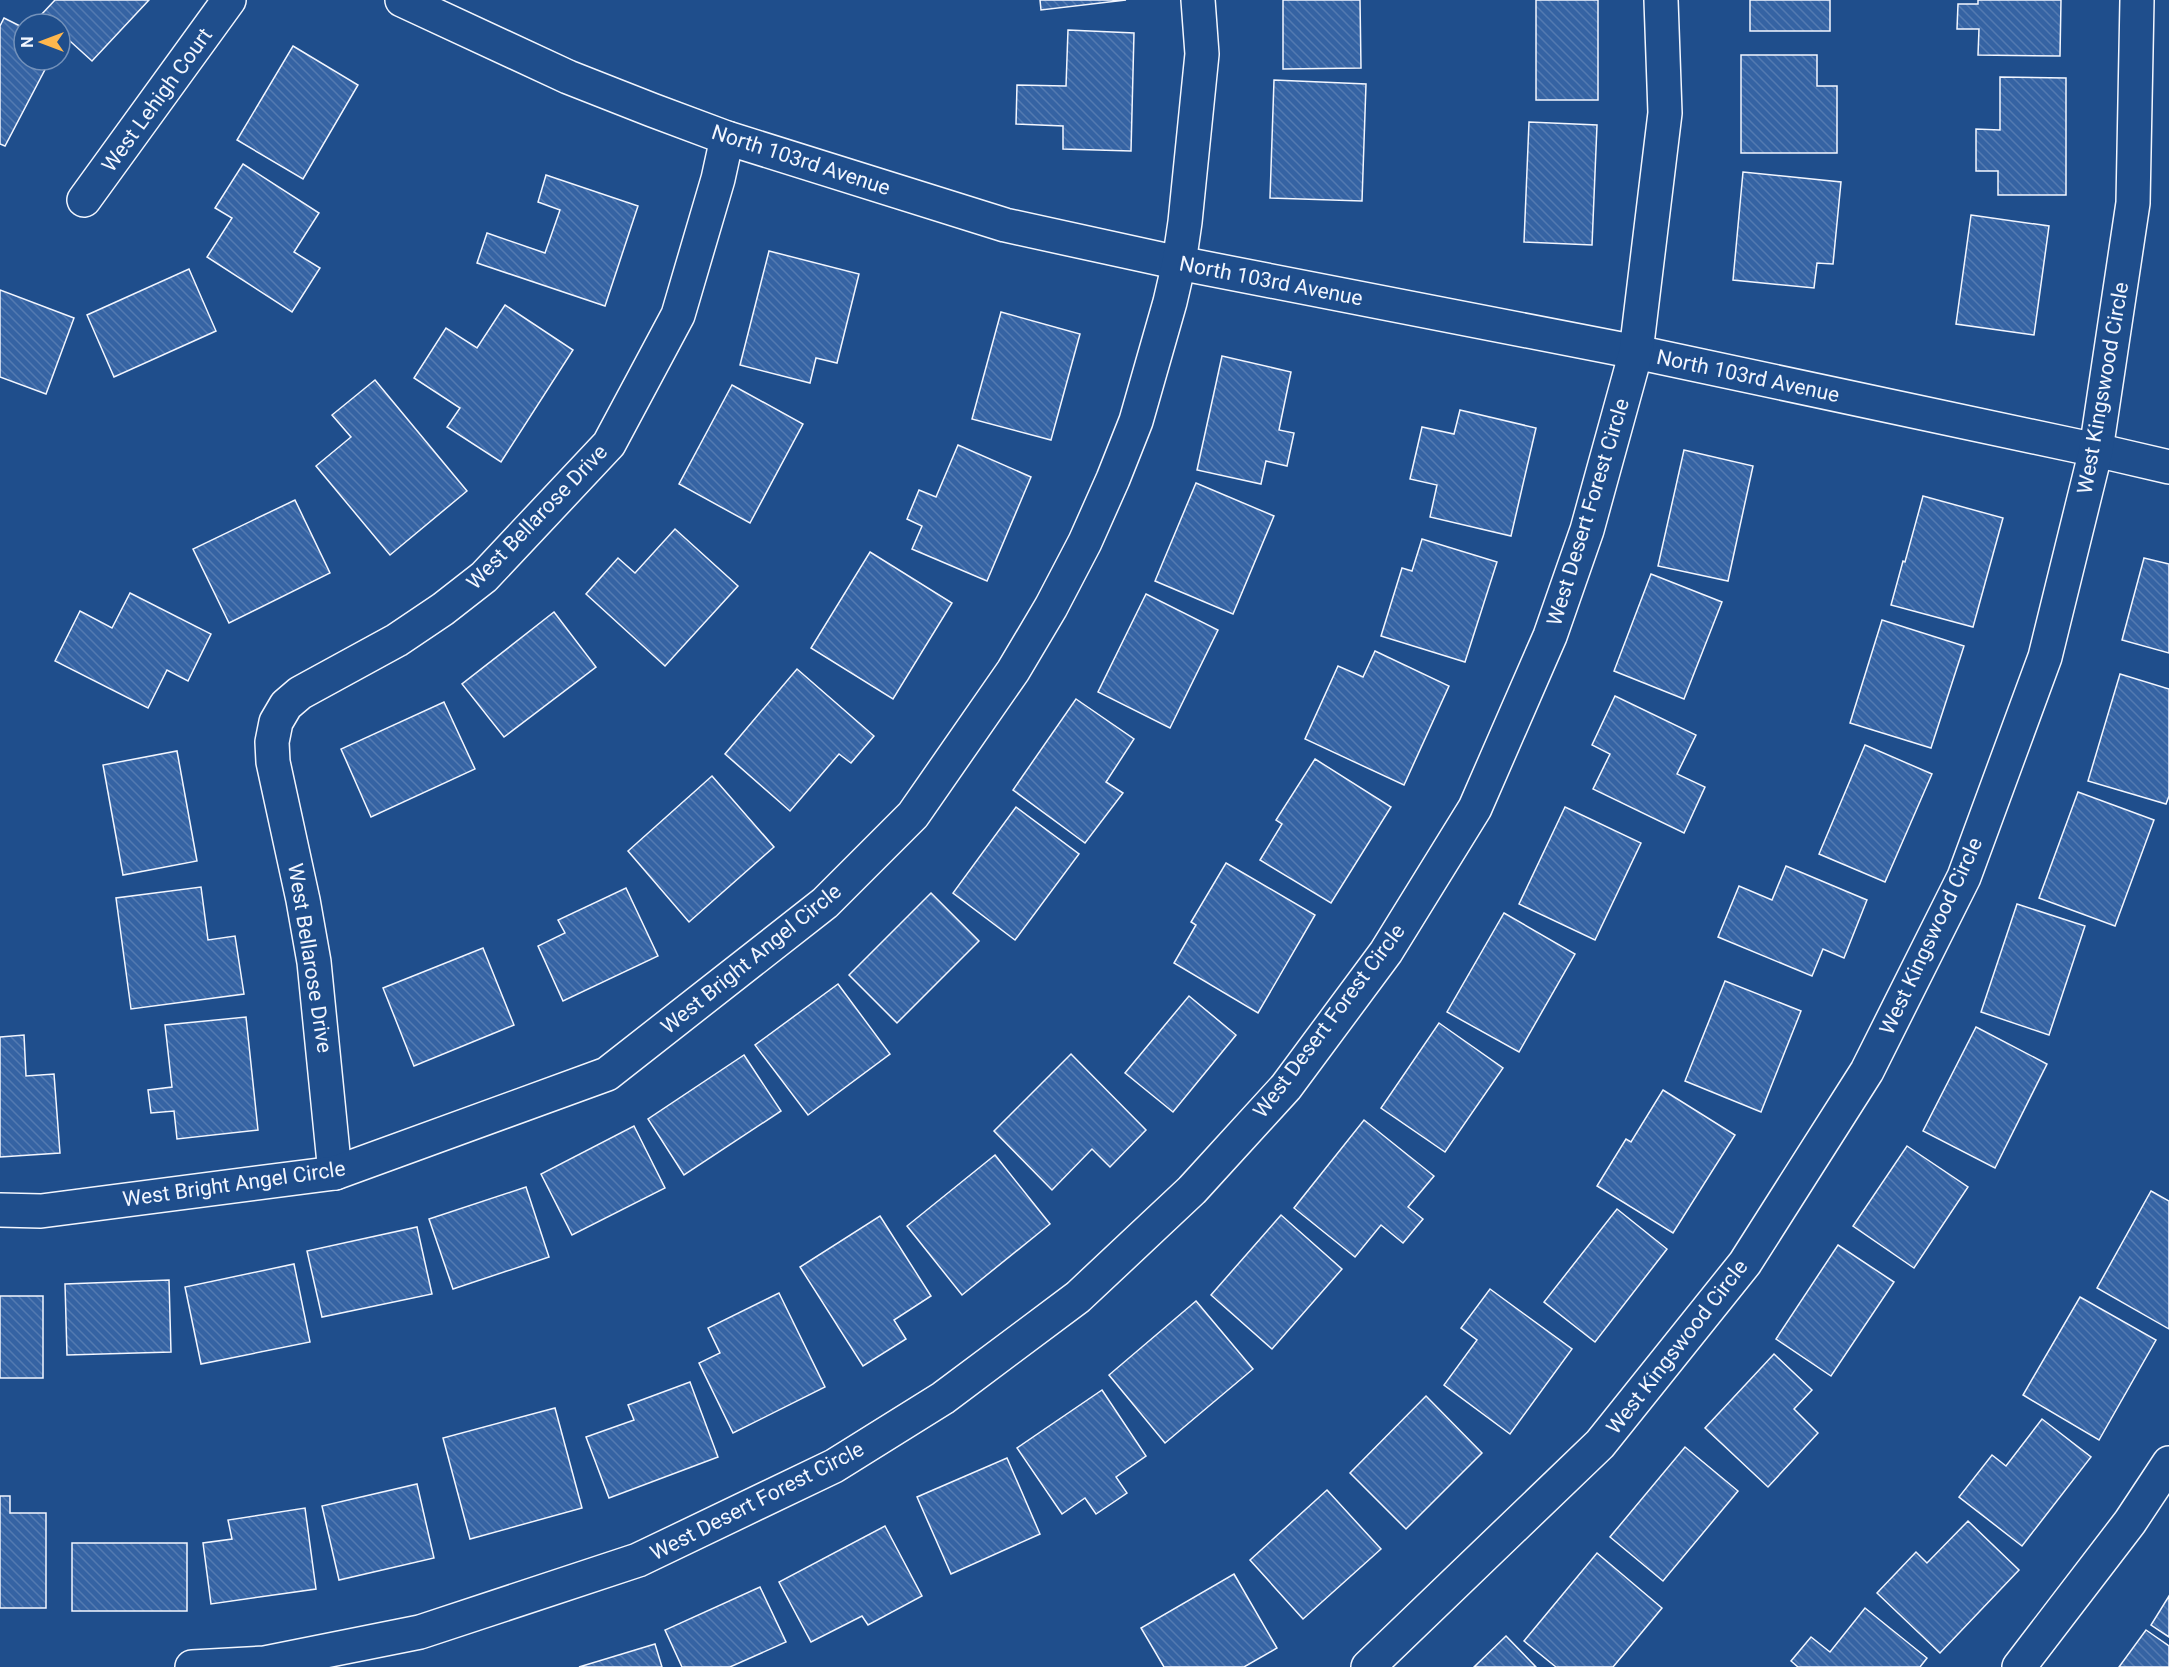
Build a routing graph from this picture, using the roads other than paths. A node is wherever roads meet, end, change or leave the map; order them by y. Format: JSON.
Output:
{"nodes":[{"id":1,"x":229,"y":0,"type":"edge"},
{"id":2,"x":402,"y":0,"type":"edge"},
{"id":3,"x":1198,"y":0,"type":"edge"},
{"id":4,"x":1661,"y":0,"type":"edge"},
{"id":5,"x":2137,"y":0,"type":"edge"},
{"id":6,"x":727,"y":138,"type":"junction"},
{"id":7,"x":84,"y":200,"type":"dead end"},
{"id":8,"x":1179,"y":263,"type":"junction"},
{"id":9,"x":1636,"y":352,"type":"junction"},
{"id":10,"x":2096,"y":450,"type":"junction"},
{"id":11,"x":2169,"y":467,"type":"edge"},
{"id":12,"x":336,"y":1173,"type":"junction"},
{"id":13,"x":0,"y":1210,"type":"edge"},
{"id":14,"x":2169,"y":1463,"type":"edge"},
{"id":15,"x":192,"y":1667,"type":"edge"},
{"id":16,"x":1368,"y":1667,"type":"edge"},
{"id":17,"x":2019,"y":1667,"type":"edge"}],
"edges":[{"from":1,"to":7,"type":"street","name":"West Lehigh Court"},
{"from":2,"to":6,"type":"street","name":"North 103rd Avenue"},
{"from":3,"to":8,"type":"street","name":"West Bright Angel Circle"},
{"from":4,"to":9,"type":"street","name":"West Desert Forest Circle"},
{"from":5,"to":10,"type":"street","name":"West Kingswood Circle"},
{"from":6,"to":8,"type":"street","name":"North 103rd Avenue"},
{"from":6,"to":12,"type":"street","name":"West Bellarose Drive"},
{"from":8,"to":9,"type":"street","name":"North 103rd Avenue"},
{"from":8,"to":12,"type":"street","name":"West Bright Angel Circle"},
{"from":9,"to":10,"type":"street","name":"North 103rd Avenue"},
{"from":9,"to":15,"type":"street","name":"West Desert Forest Circle"},
{"from":10,"to":11,"type":"street","name":"North 103rd Avenue"},
{"from":10,"to":16,"type":"street","name":"West Kingswood Circle"},
{"from":12,"to":13,"type":"street","name":"West Bright Angel Circle"},
{"from":14,"to":17,"type":"street"}]}
